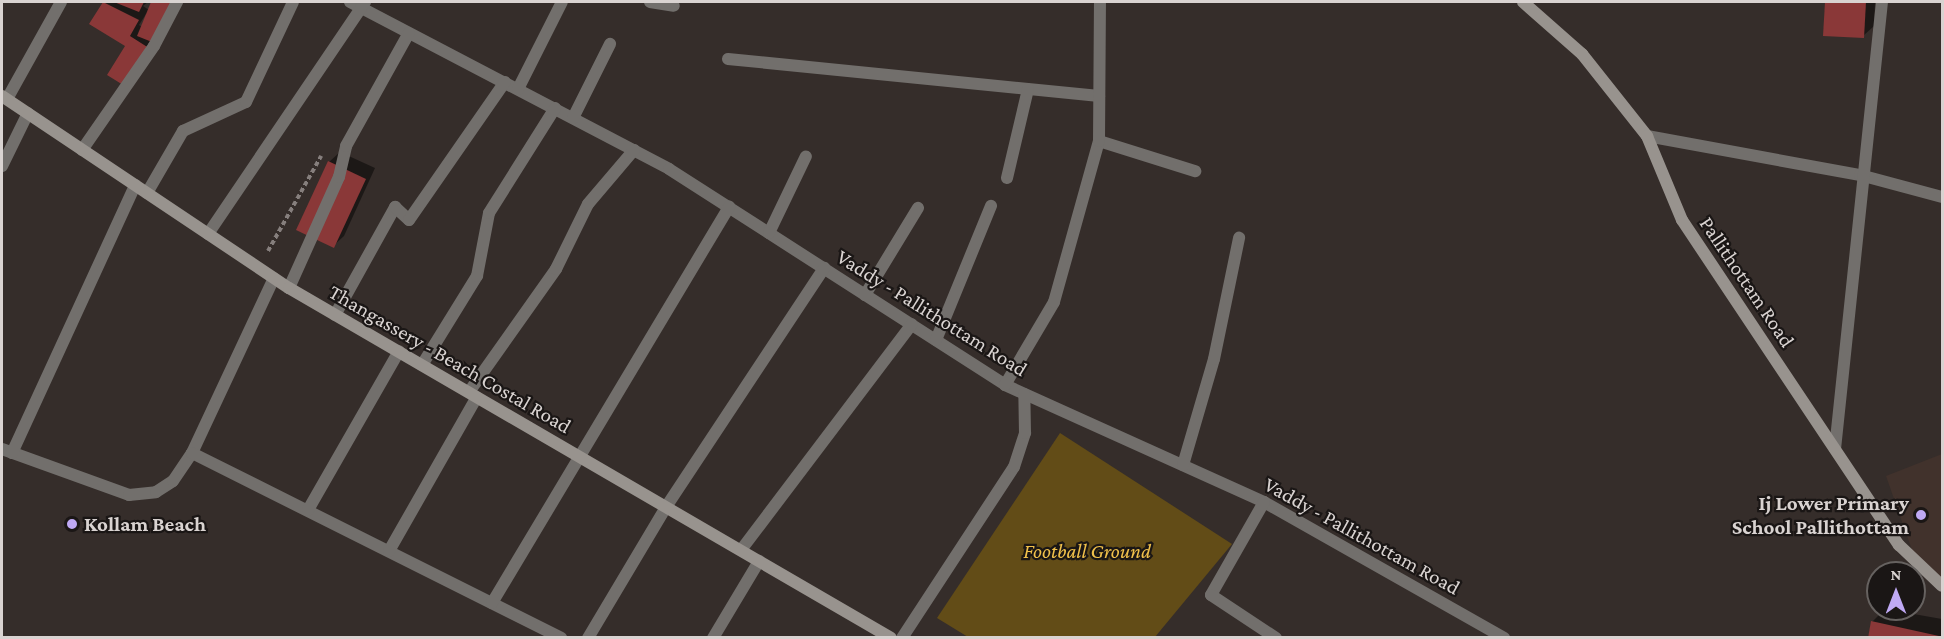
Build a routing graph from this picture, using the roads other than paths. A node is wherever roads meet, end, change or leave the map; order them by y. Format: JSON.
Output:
{"nodes":[{"id":1,"x":61,"y":2,"type":"edge"},
{"id":2,"x":177,"y":2,"type":"edge"},
{"id":3,"x":293,"y":2,"type":"edge"},
{"id":4,"x":350,"y":2,"type":"edge"},
{"id":5,"x":562,"y":2,"type":"edge"},
{"id":6,"x":650,"y":2,"type":"edge"},
{"id":7,"x":1100,"y":2,"type":"edge"},
{"id":8,"x":1523,"y":2,"type":"edge"},
{"id":9,"x":1882,"y":2,"type":"edge"},
{"id":10,"x":364,"y":5,"type":"edge"},
{"id":11,"x":674,"y":6,"type":"dead end"},
{"id":12,"x":409,"y":33,"type":"junction"},
{"id":13,"x":610,"y":44,"type":"dead end"},
{"id":14,"x":728,"y":59,"type":"dead end"},
{"id":15,"x":505,"y":82,"type":"junction"},
{"id":16,"x":518,"y":89,"type":"junction"},
{"id":17,"x":1028,"y":89,"type":"junction"},
{"id":18,"x":1099,"y":96,"type":"junction"},
{"id":19,"x":4,"y":98,"type":"edge"},
{"id":20,"x":555,"y":108,"type":"junction"},
{"id":21,"x":28,"y":114,"type":"junction"},
{"id":22,"x":573,"y":118,"type":"junction"},
{"id":23,"x":1647,"y":136,"type":"junction"},
{"id":24,"x":1099,"y":141,"type":"junction"},
{"id":25,"x":82,"y":150,"type":"junction"},
{"id":26,"x":634,"y":150,"type":"junction"},
{"id":27,"x":806,"y":156,"type":"dead end"},
{"id":28,"x":2,"y":166,"type":"edge"},
{"id":29,"x":1196,"y":171,"type":"dead end"},
{"id":30,"x":1860,"y":175,"type":"junction"},
{"id":31,"x":1007,"y":178,"type":"dead end"},
{"id":32,"x":135,"y":185,"type":"junction"},
{"id":33,"x":147,"y":193,"type":"junction"},
{"id":34,"x":1942,"y":197,"type":"edge"},
{"id":35,"x":991,"y":206,"type":"dead end"},
{"id":36,"x":729,"y":207,"type":"junction"},
{"id":37,"x":918,"y":208,"type":"dead end"},
{"id":38,"x":769,"y":233,"type":"junction"},
{"id":39,"x":208,"y":234,"type":"junction"},
{"id":40,"x":1239,"y":238,"type":"dead end"},
{"id":41,"x":824,"y":268,"type":"junction"},
{"id":42,"x":274,"y":278,"type":"junction"},
{"id":43,"x":289,"y":288,"type":"junction"},
{"id":44,"x":865,"y":295,"type":"junction"},
{"id":45,"x":336,"y":315,"type":"junction"},
{"id":46,"x":912,"y":324,"type":"junction"},
{"id":47,"x":936,"y":340,"type":"junction"},
{"id":48,"x":399,"y":351,"type":"junction"},
{"id":49,"x":422,"y":365,"type":"junction"},
{"id":50,"x":1005,"y":385,"type":"junction"},
{"id":51,"x":1024,"y":394,"type":"junction"},
{"id":52,"x":473,"y":395,"type":"junction"},
{"id":53,"x":1835,"y":449,"type":"junction"},
{"id":54,"x":7,"y":451,"type":"edge"},
{"id":55,"x":192,"y":453,"type":"junction"},
{"id":56,"x":576,"y":454,"type":"junction"},
{"id":57,"x":1183,"y":465,"type":"junction"},
{"id":58,"x":1264,"y":502,"type":"junction"},
{"id":59,"x":666,"y":507,"type":"junction"},
{"id":60,"x":308,"y":510,"type":"junction"},
{"id":61,"x":741,"y":550,"type":"junction"},
{"id":62,"x":389,"y":551,"type":"junction"},
{"id":63,"x":759,"y":561,"type":"junction"},
{"id":64,"x":1942,"y":586,"type":"edge"},
{"id":65,"x":492,"y":603,"type":"junction"},
{"id":66,"x":561,"y":638,"type":"edge"},
{"id":67,"x":588,"y":638,"type":"edge"},
{"id":68,"x":713,"y":638,"type":"edge"},
{"id":69,"x":891,"y":638,"type":"edge"},
{"id":70,"x":903,"y":638,"type":"edge"},
{"id":71,"x":1276,"y":638,"type":"edge"},
{"id":72,"x":1504,"y":638,"type":"edge"}],
"edges":[{"from":1,"to":19,"type":"street"},
{"from":2,"to":25,"type":"street"},
{"from":3,"to":33,"type":"street"},
{"from":4,"to":10,"type":"street","name":"Vaddy - Pallithottam Road"},
{"from":5,"to":16,"type":"street"},
{"from":6,"to":11,"type":"street"},
{"from":7,"to":18,"type":"street"},
{"from":8,"to":23,"type":"street","name":"Pallithottam Road"},
{"from":9,"to":30,"type":"street"},
{"from":10,"to":12,"type":"street","name":"Vaddy - Pallithottam Road"},
{"from":10,"to":39,"type":"street"},
{"from":12,"to":15,"type":"street","name":"Vaddy - Pallithottam Road"},
{"from":12,"to":43,"type":"street"},
{"from":13,"to":22,"type":"street"},
{"from":14,"to":17,"type":"street"},
{"from":15,"to":16,"type":"street","name":"Vaddy - Pallithottam Road"},
{"from":15,"to":45,"type":"street"},
{"from":16,"to":20,"type":"street","name":"Vaddy - Pallithottam Road"},
{"from":17,"to":18,"type":"street"},
{"from":17,"to":31,"type":"street"},
{"from":18,"to":24,"type":"street"},
{"from":19,"to":21,"type":"street","name":"Thangassery - Beach Costal Road"},
{"from":20,"to":22,"type":"street","name":"Vaddy - Pallithottam Road"},
{"from":20,"to":49,"type":"street"},
{"from":21,"to":25,"type":"street","name":"Thangassery - Beach Costal Road"},
{"from":21,"to":28,"type":"street"},
{"from":22,"to":26,"type":"street","name":"Vaddy - Pallithottam Road"},
{"from":23,"to":30,"type":"street"},
{"from":23,"to":53,"type":"street","name":"Pallithottam Road"},
{"from":24,"to":29,"type":"street"},
{"from":24,"to":50,"type":"street"},
{"from":25,"to":32,"type":"street","name":"Thangassery - Beach Costal Road"},
{"from":26,"to":36,"type":"street","name":"Vaddy - Pallithottam Road"},
{"from":26,"to":52,"type":"street"},
{"from":27,"to":38,"type":"street"},
{"from":30,"to":34,"type":"street"},
{"from":30,"to":53,"type":"street"},
{"from":32,"to":33,"type":"street","name":"Thangassery - Beach Costal Road"},
{"from":32,"to":54,"type":"street"},
{"from":33,"to":39,"type":"street","name":"Thangassery - Beach Costal Road"},
{"from":35,"to":47,"type":"street"},
{"from":36,"to":38,"type":"street","name":"Vaddy - Pallithottam Road"},
{"from":36,"to":56,"type":"street"},
{"from":37,"to":44,"type":"street"},
{"from":38,"to":41,"type":"street","name":"Vaddy - Pallithottam Road"},
{"from":39,"to":42,"type":"street","name":"Thangassery - Beach Costal Road"},
{"from":40,"to":57,"type":"street"},
{"from":41,"to":44,"type":"street","name":"Vaddy - Pallithottam Road"},
{"from":41,"to":59,"type":"street"},
{"from":42,"to":43,"type":"street","name":"Thangassery - Beach Costal Road"},
{"from":42,"to":55,"type":"street"},
{"from":43,"to":45,"type":"street","name":"Thangassery - Beach Costal Road"},
{"from":44,"to":46,"type":"street","name":"Vaddy - Pallithottam Road"},
{"from":45,"to":48,"type":"street","name":"Thangassery - Beach Costal Road"},
{"from":46,"to":47,"type":"street","name":"Vaddy - Pallithottam Road"},
{"from":46,"to":61,"type":"street"},
{"from":47,"to":50,"type":"street","name":"Vaddy - Pallithottam Road"},
{"from":48,"to":49,"type":"street","name":"Thangassery - Beach Costal Road"},
{"from":48,"to":60,"type":"street"},
{"from":49,"to":52,"type":"street","name":"Thangassery - Beach Costal Road"},
{"from":50,"to":51,"type":"street","name":"Vaddy - Pallithottam Road"},
{"from":51,"to":57,"type":"street","name":"Vaddy - Pallithottam Road"},
{"from":51,"to":70,"type":"street"},
{"from":52,"to":56,"type":"street","name":"Thangassery - Beach Costal Road"},
{"from":52,"to":62,"type":"street"},
{"from":53,"to":64,"type":"street","name":"Pallithottam Road"},
{"from":54,"to":55,"type":"street"},
{"from":55,"to":60,"type":"street"},
{"from":56,"to":59,"type":"street","name":"Thangassery - Beach Costal Road"},
{"from":56,"to":65,"type":"street"},
{"from":57,"to":58,"type":"street","name":"Vaddy - Pallithottam Road"},
{"from":58,"to":71,"type":"street"},
{"from":58,"to":72,"type":"street","name":"Vaddy - Pallithottam Road"},
{"from":59,"to":61,"type":"street","name":"Thangassery - Beach Costal Road"},
{"from":59,"to":67,"type":"street"},
{"from":60,"to":62,"type":"street"},
{"from":61,"to":63,"type":"street","name":"Thangassery - Beach Costal Road"},
{"from":62,"to":65,"type":"street"},
{"from":63,"to":68,"type":"street"},
{"from":63,"to":69,"type":"street","name":"Thangassery - Beach Costal Road"},
{"from":65,"to":66,"type":"street"}]}
